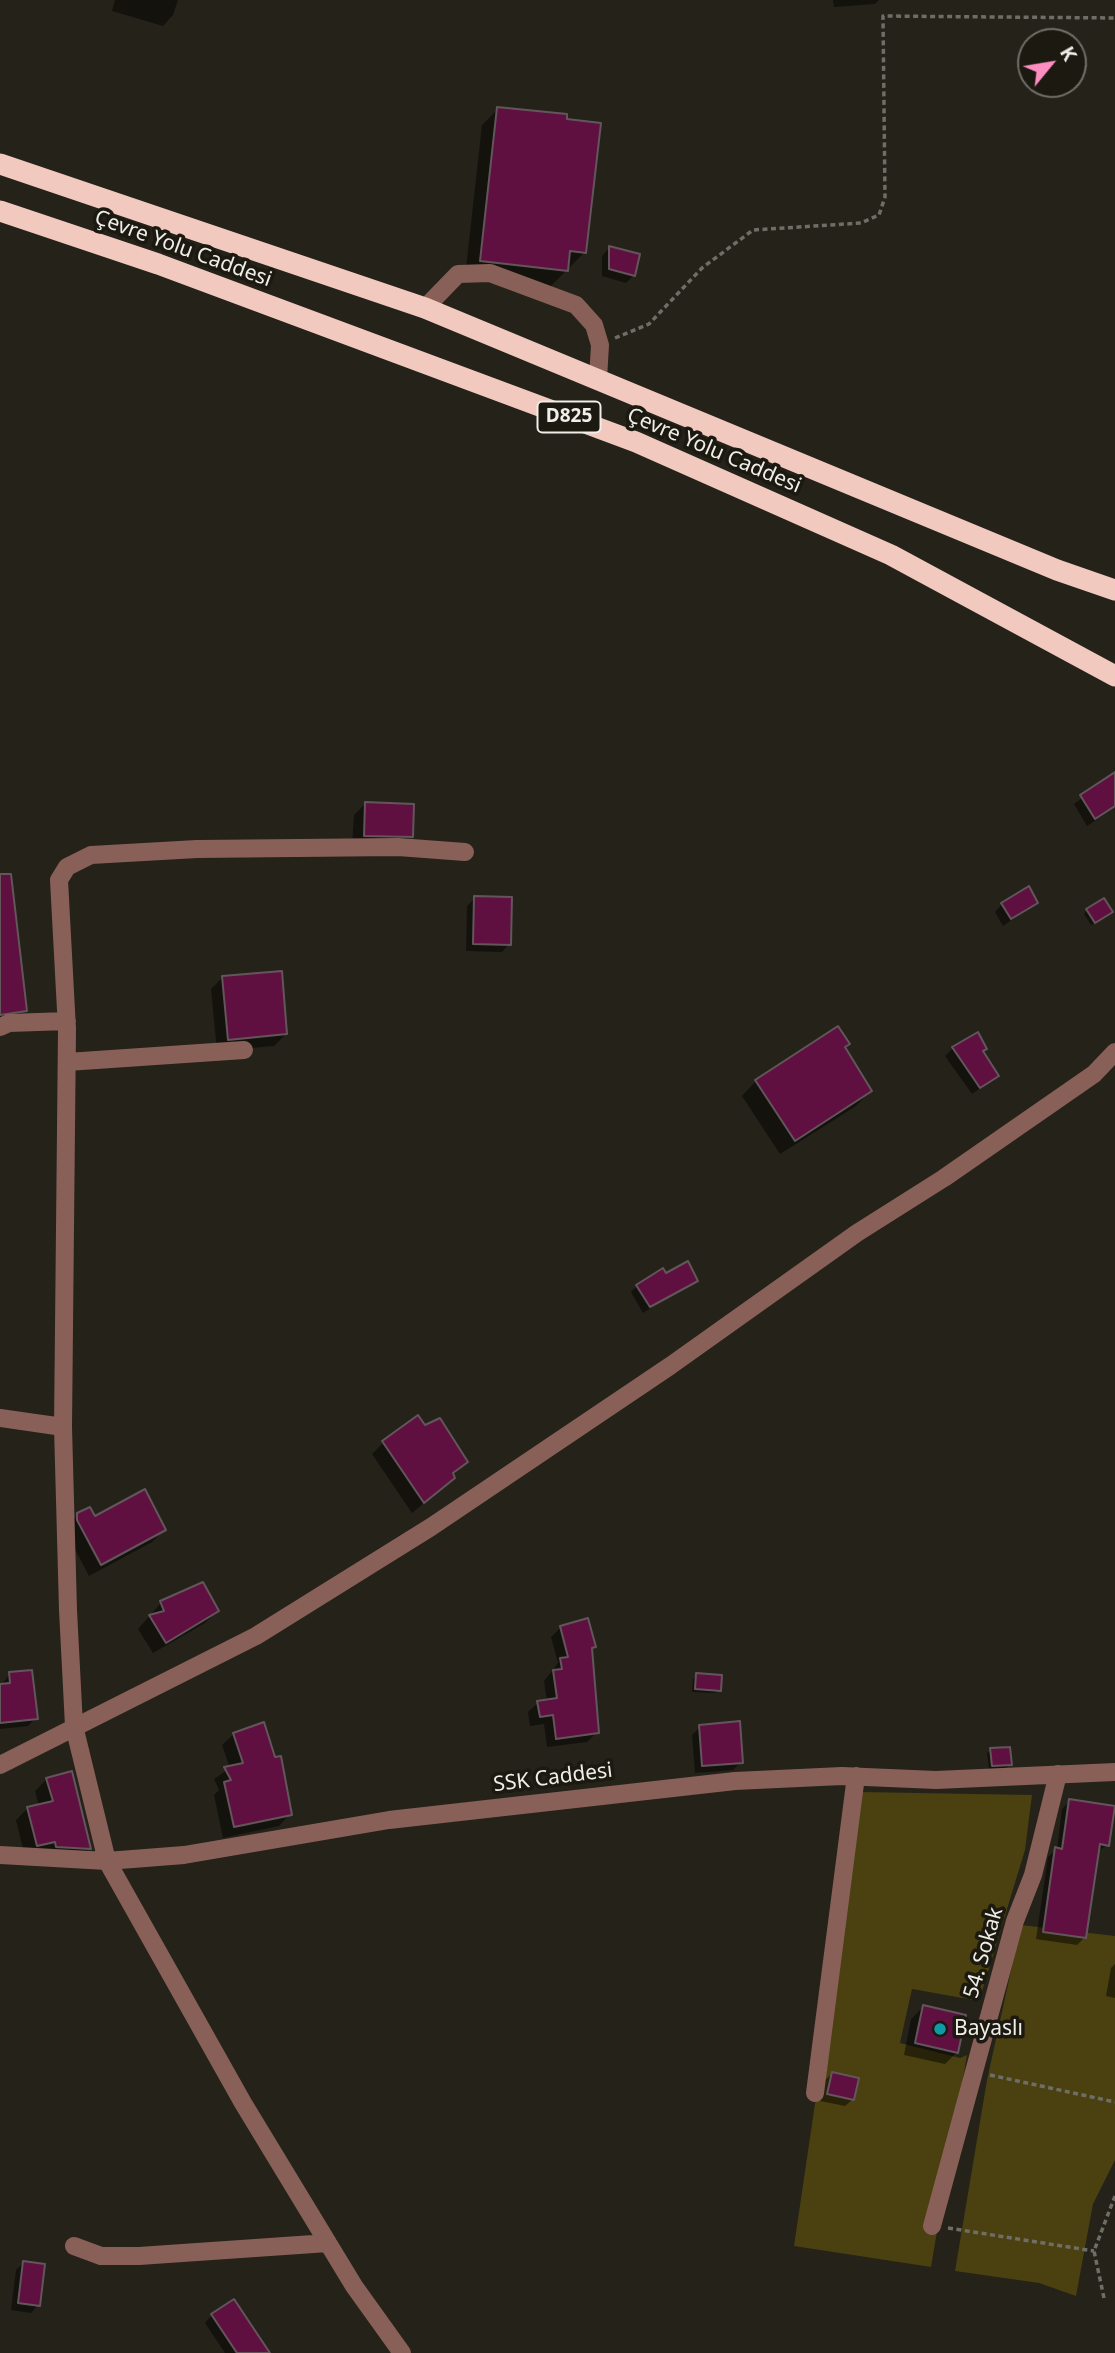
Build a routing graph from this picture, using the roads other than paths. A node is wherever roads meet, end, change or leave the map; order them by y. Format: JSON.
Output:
{"nodes":[{"id":1,"x":0,"y":164,"type":"edge"},
{"id":2,"x":0,"y":211,"type":"edge"},
{"id":3,"x":425,"y":308,"type":"junction"},
{"id":4,"x":597,"y":379,"type":"junction"},
{"id":5,"x":1115,"y":590,"type":"edge"},
{"id":6,"x":1115,"y":676,"type":"edge"},
{"id":7,"x":465,"y":852,"type":"dead end"},
{"id":8,"x":67,"y":1021,"type":"junction"},
{"id":9,"x":0,"y":1027,"type":"edge"},
{"id":10,"x":244,"y":1050,"type":"dead end"},
{"id":11,"x":1114,"y":1054,"type":"edge"},
{"id":12,"x":67,"y":1062,"type":"junction"},
{"id":13,"x":0,"y":1418,"type":"edge"},
{"id":14,"x":64,"y":1427,"type":"junction"},
{"id":15,"x":74,"y":1726,"type":"junction"},
{"id":16,"x":0,"y":1765,"type":"edge"},
{"id":17,"x":1115,"y":1772,"type":"edge"},
{"id":18,"x":1058,"y":1774,"type":"junction"},
{"id":19,"x":856,"y":1776,"type":"junction"},
{"id":20,"x":0,"y":1855,"type":"edge"},
{"id":21,"x":107,"y":1861,"type":"junction"},
{"id":22,"x":815,"y":2092,"type":"dead end"},
{"id":23,"x":932,"y":2226,"type":"road end"},
{"id":24,"x":328,"y":2243,"type":"junction"},
{"id":25,"x":74,"y":2246,"type":"dead end"},
{"id":26,"x":402,"y":2353,"type":"edge"}],
"edges":[{"from":1,"to":3,"type":"highway","name":"Çevre Yolu Caddesi","number":"D825"},
{"from":2,"to":6,"type":"highway","name":"Çevre Yolu Caddesi","number":"D825"},
{"from":3,"to":4,"type":"highway","name":"Çevre Yolu Caddesi","number":"D825"},
{"from":3,"to":4,"type":"street"},
{"from":4,"to":5,"type":"highway","name":"Çevre Yolu Caddesi","number":"D825"},
{"from":7,"to":8,"type":"street"},
{"from":8,"to":9,"type":"street"},
{"from":8,"to":12,"type":"street"},
{"from":10,"to":12,"type":"street"},
{"from":11,"to":15,"type":"street"},
{"from":12,"to":14,"type":"street"},
{"from":13,"to":14,"type":"street"},
{"from":14,"to":15,"type":"street"},
{"from":15,"to":16,"type":"street"},
{"from":15,"to":21,"type":"street"},
{"from":17,"to":18,"type":"street","name":"SSK Caddesi"},
{"from":18,"to":19,"type":"street","name":"SSK Caddesi"},
{"from":18,"to":23,"type":"street","name":"54. Sokak"},
{"from":19,"to":21,"type":"street","name":"SSK Caddesi"},
{"from":19,"to":22,"type":"street"},
{"from":20,"to":21,"type":"street","name":"SSK Caddesi"},
{"from":21,"to":24,"type":"street"},
{"from":24,"to":25,"type":"street"},
{"from":24,"to":26,"type":"street"}]}
